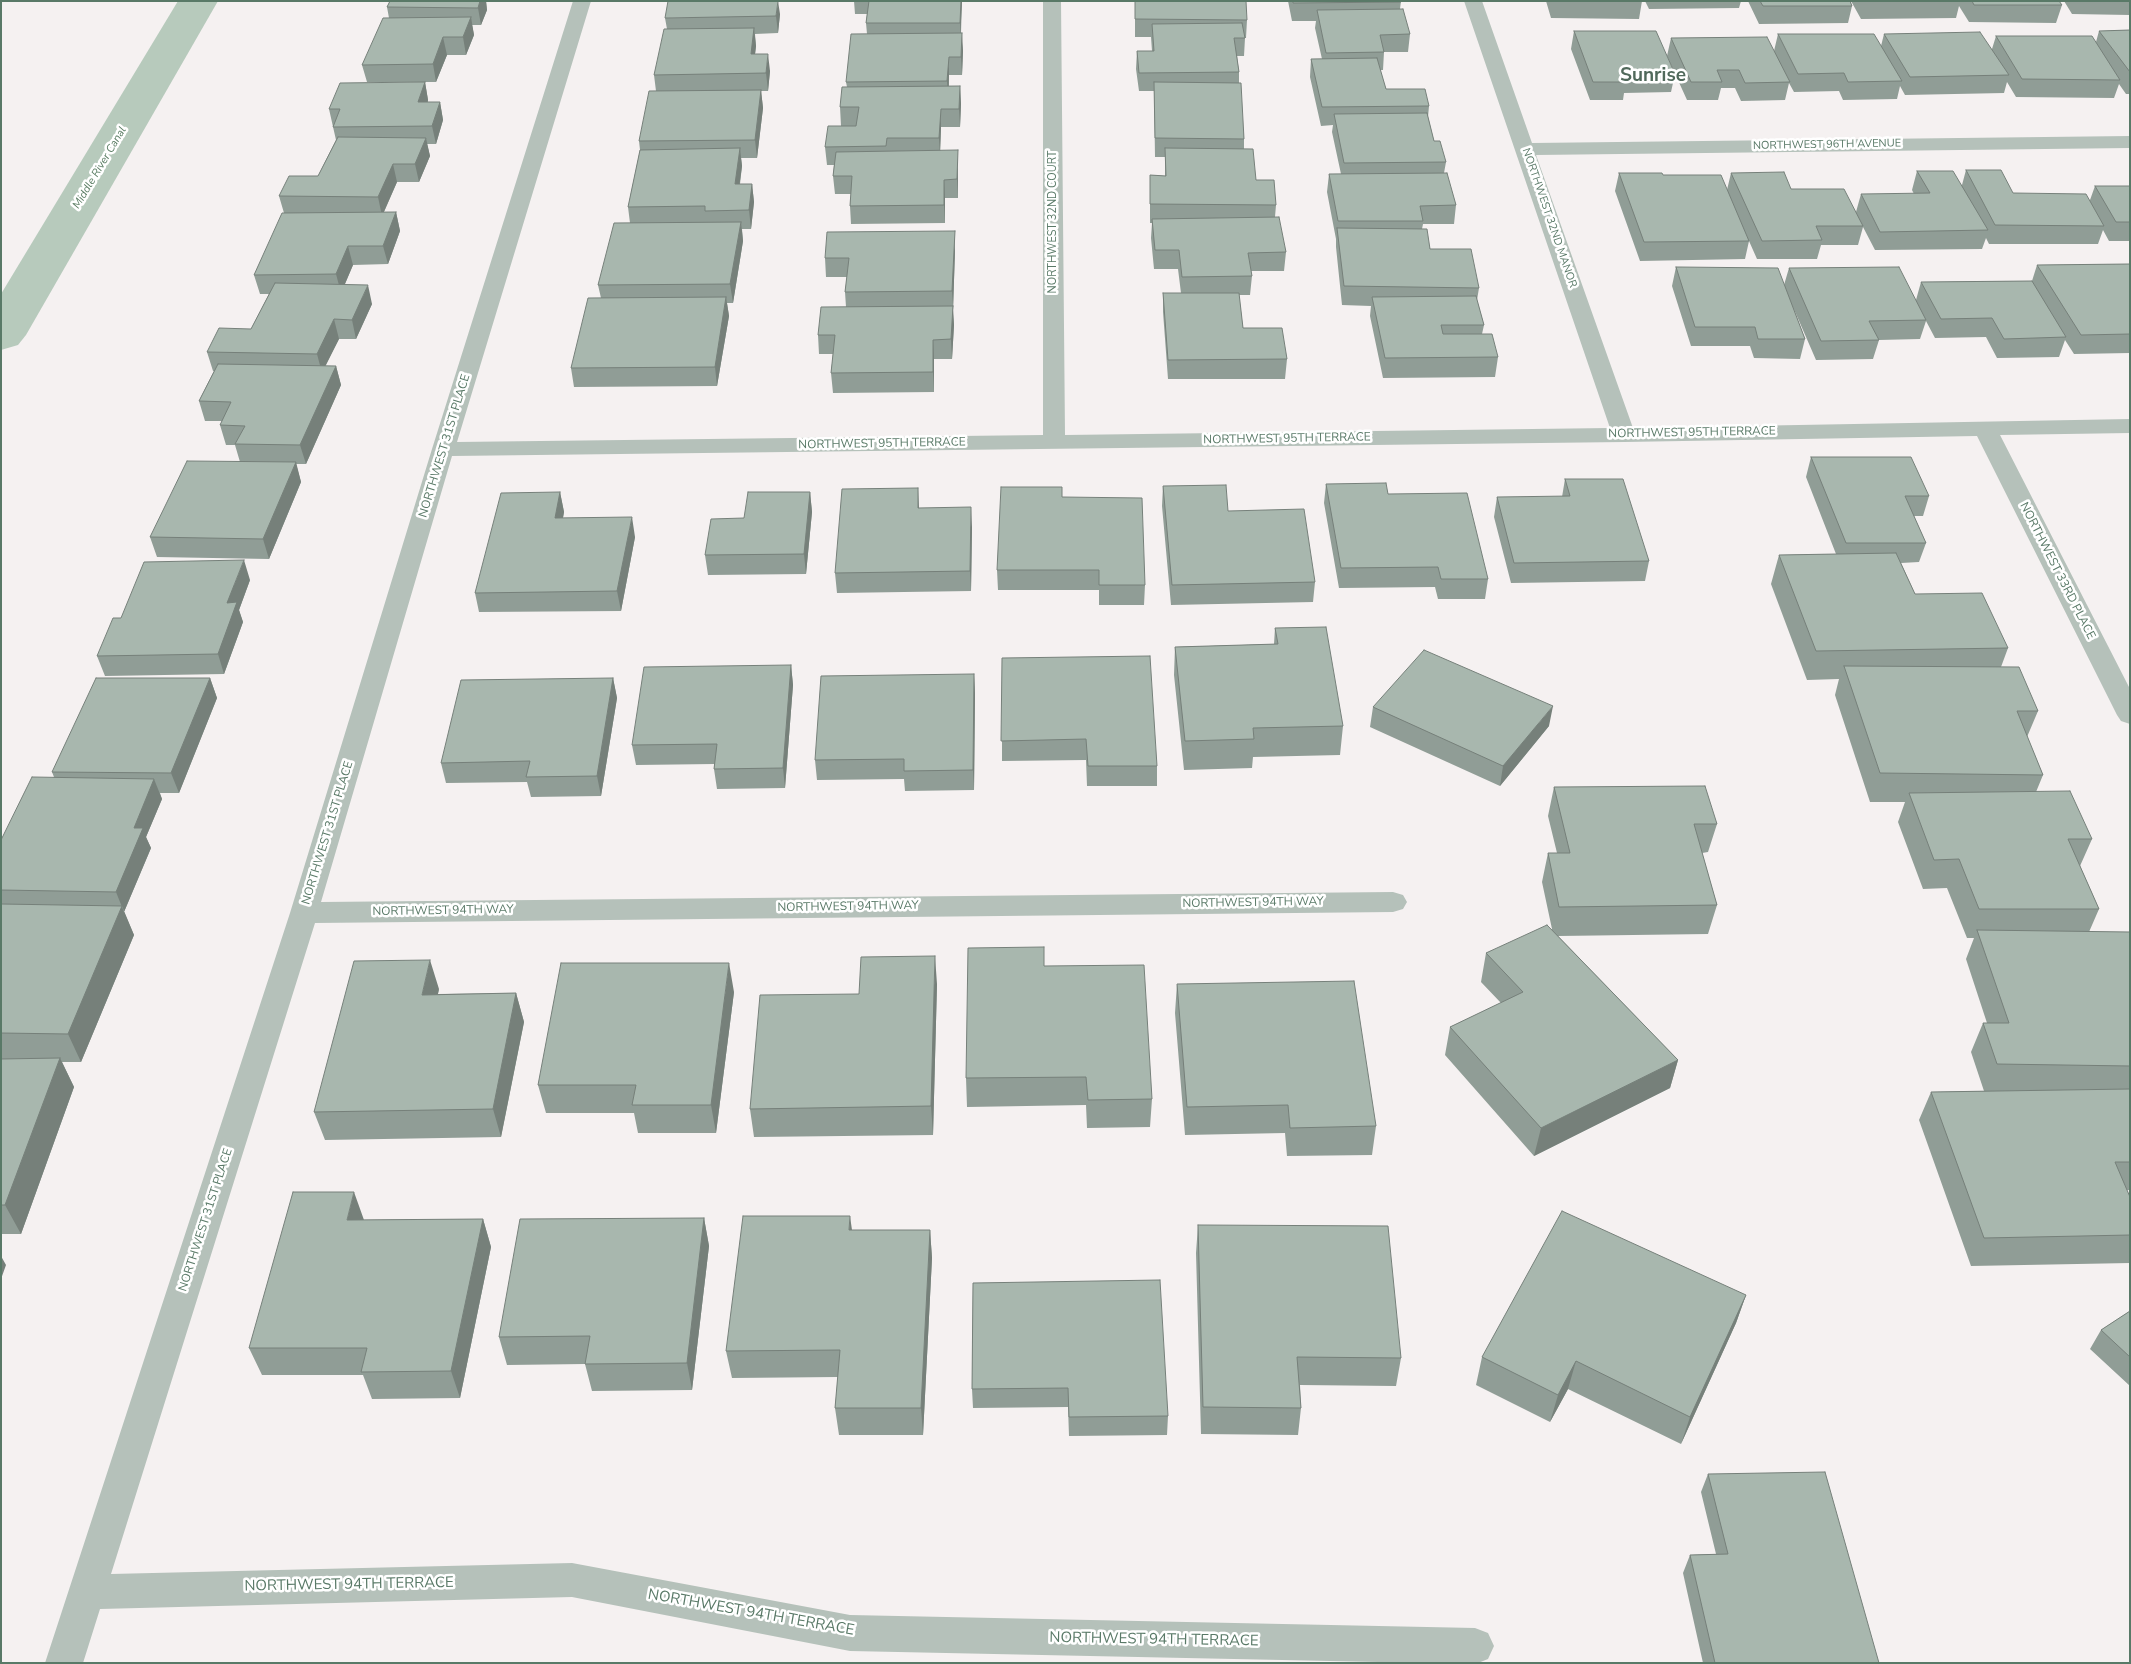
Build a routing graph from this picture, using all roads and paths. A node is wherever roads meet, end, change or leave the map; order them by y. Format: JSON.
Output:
{"nodes":[{"id":1,"x":582,"y":1,"type":"edge"},
{"id":2,"x":1052,"y":1,"type":"edge"},
{"id":3,"x":1473,"y":1,"type":"edge"},
{"id":4,"x":2130,"y":142,"type":"edge"},
{"id":5,"x":1525,"y":149,"type":"junction"},
{"id":6,"x":2130,"y":426,"type":"edge"},
{"id":7,"x":1985,"y":428,"type":"junction"},
{"id":8,"x":1624,"y":435,"type":"junction"},
{"id":9,"x":1054,"y":442,"type":"junction"},
{"id":10,"x":444,"y":449,"type":"junction"},
{"id":11,"x":2130,"y":715,"type":"edge"},
{"id":12,"x":1393,"y":902,"type":"dead end"},
{"id":13,"x":304,"y":913,"type":"junction"},
{"id":14,"x":87,"y":1592,"type":"junction"},
{"id":15,"x":1475,"y":1646,"type":"dead end"},
{"id":16,"x":64,"y":1663,"type":"edge"}],
"edges":[{"from":1,"to":10,"type":"street","name":"NORTHWEST 31ST PLACE"},
{"from":2,"to":9,"type":"street","name":"NORTHWEST 32ND COURT"},
{"from":3,"to":5,"type":"street","name":"NORTHWEST 32ND MANOR"},
{"from":4,"to":5,"type":"street","name":"NORTHWEST 96TH AVENUE"},
{"from":5,"to":8,"type":"street","name":"NORTHWEST 32ND MANOR"},
{"from":6,"to":7,"type":"street","name":"NORTHWEST 95TH TERRACE"},
{"from":7,"to":8,"type":"street","name":"NORTHWEST 95TH TERRACE"},
{"from":7,"to":11,"type":"street","name":"NORTHWEST 33RD PLACE"},
{"from":8,"to":9,"type":"street","name":"NORTHWEST 95TH TERRACE"},
{"from":9,"to":10,"type":"street","name":"NORTHWEST 95TH TERRACE"},
{"from":10,"to":13,"type":"street","name":"NORTHWEST 31ST PLACE"},
{"from":12,"to":13,"type":"street","name":"NORTHWEST 94TH WAY"},
{"from":13,"to":14,"type":"street","name":"NORTHWEST 31ST PLACE"},
{"from":14,"to":15,"type":"street","name":"NORTHWEST 94TH TERRACE"},
{"from":14,"to":16,"type":"street","name":"NORTHWEST 31ST PLACE"}]}
